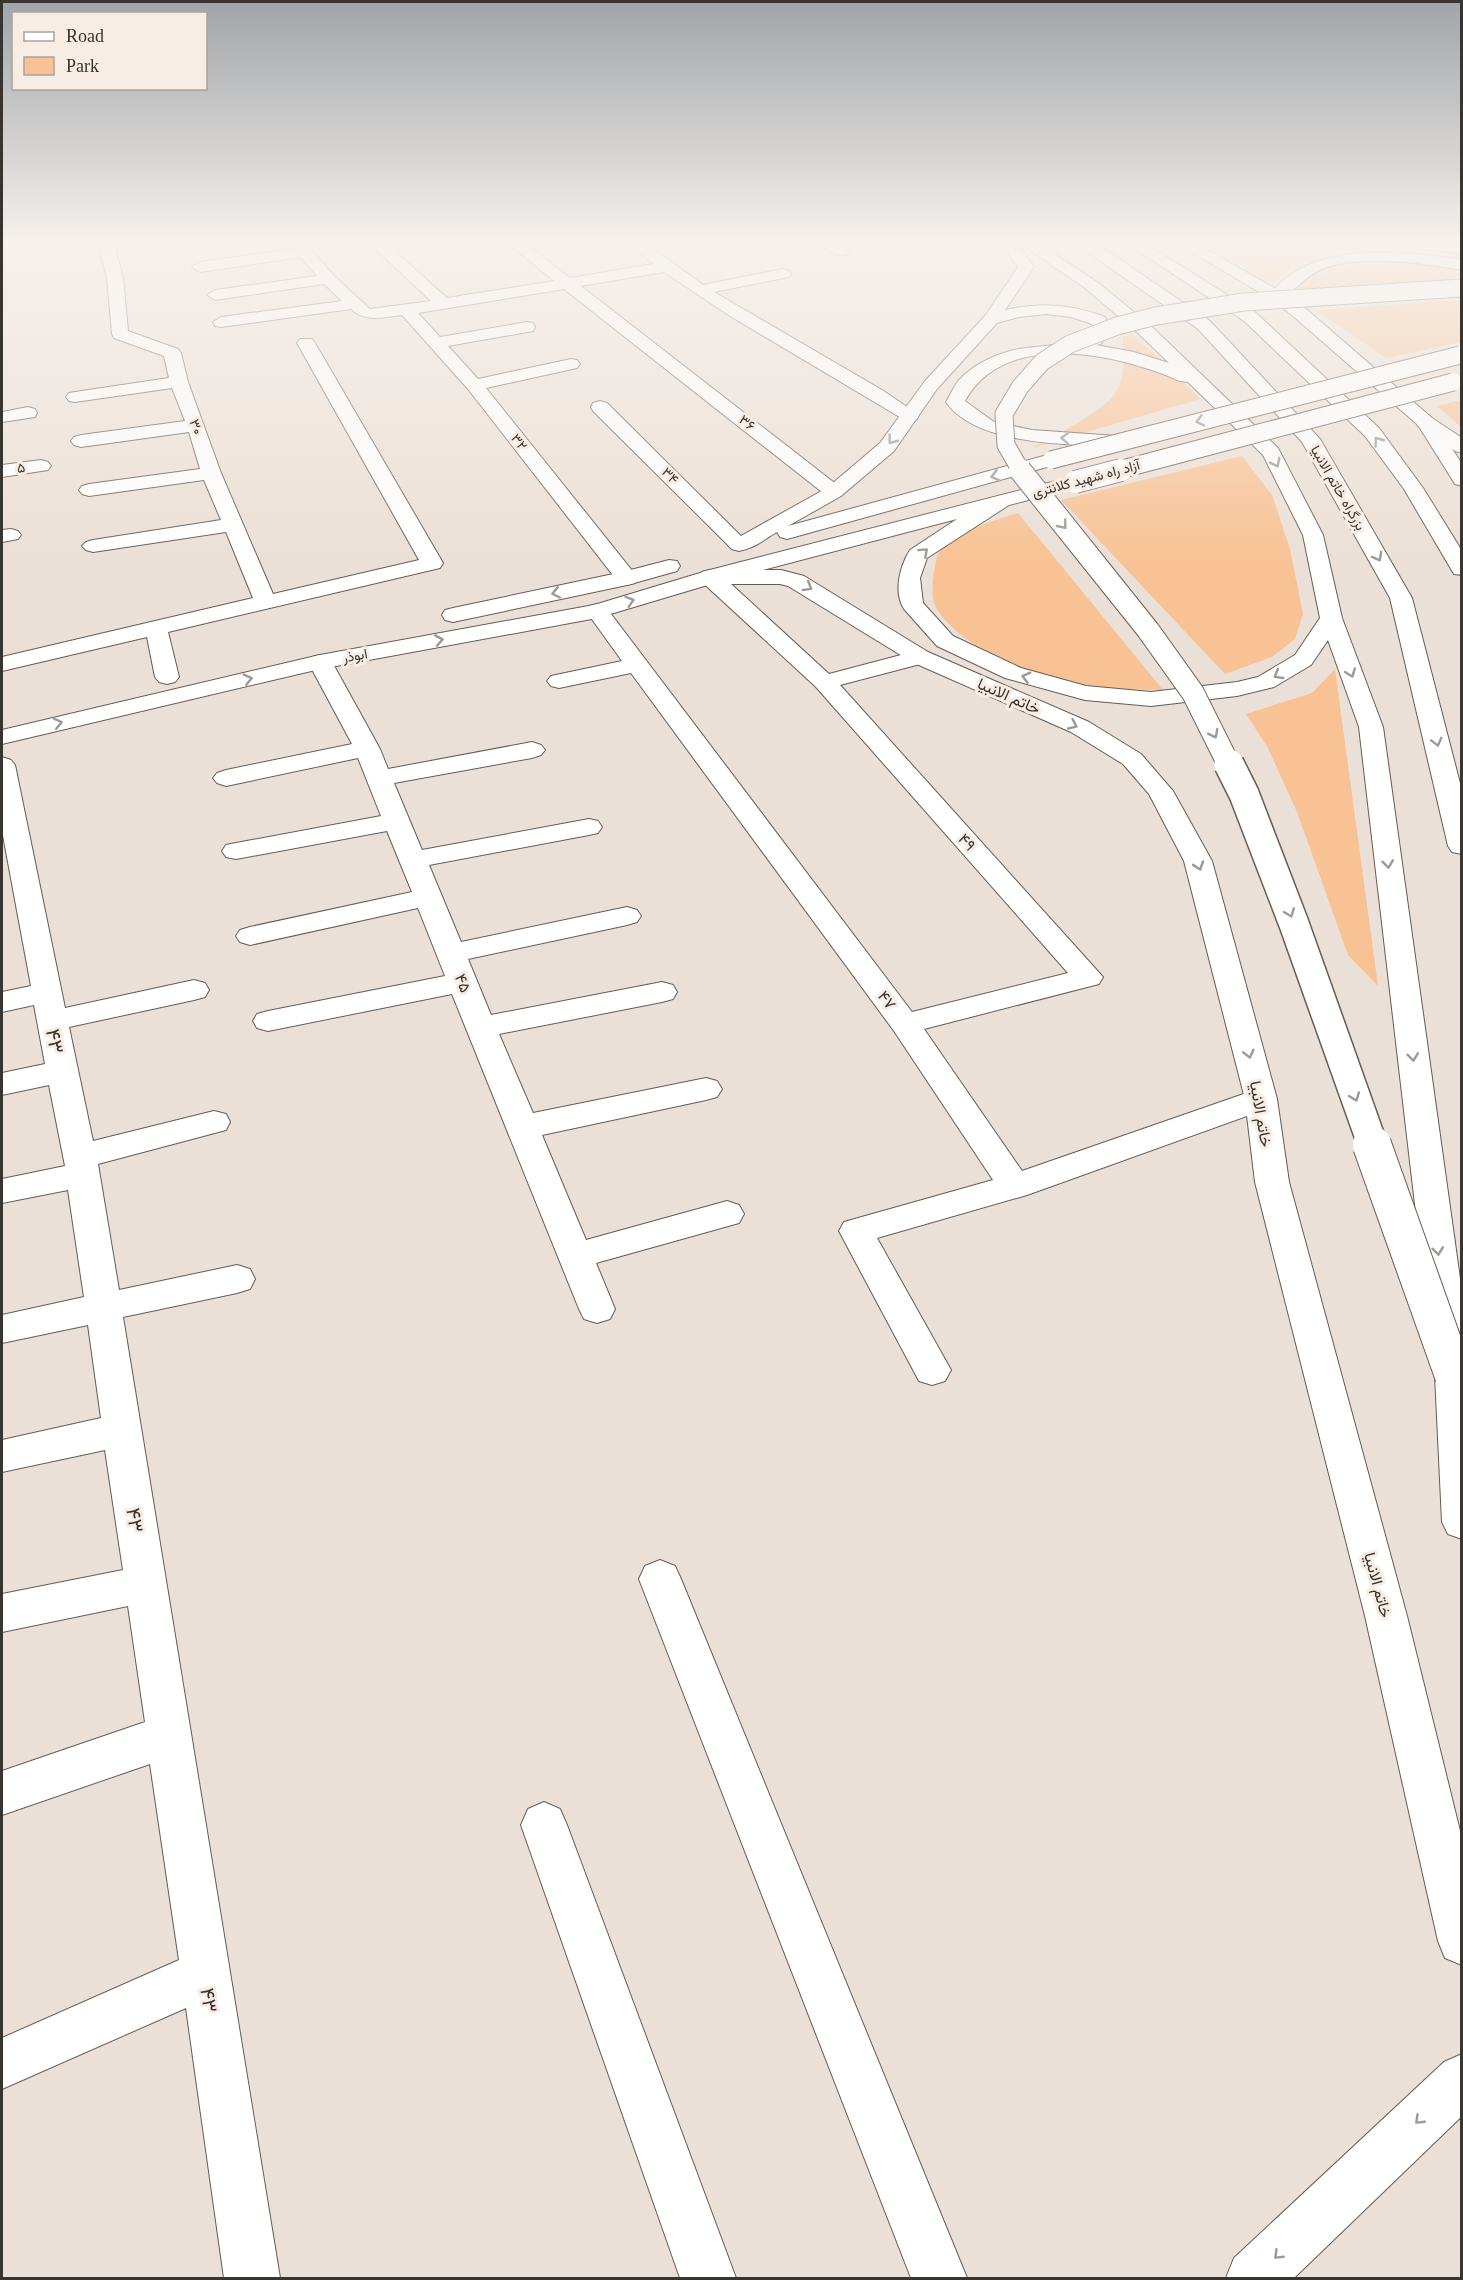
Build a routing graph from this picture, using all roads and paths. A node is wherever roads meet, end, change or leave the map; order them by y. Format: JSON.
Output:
{"nodes":[{"id":1,"x":167,"y":350,"type":"edge"},
{"id":2,"x":310,"y":350,"type":"edge"},
{"id":3,"x":443,"y":350,"type":"edge"},
{"id":4,"x":654,"y":350,"type":"edge"},
{"id":5,"x":801,"y":350,"type":"edge"},
{"id":6,"x":962,"y":350,"type":"edge"},
{"id":7,"x":1044,"y":350,"type":"edge"},
{"id":8,"x":1060,"y":350,"type":"edge"},
{"id":9,"x":1095,"y":350,"type":"edge"},
{"id":10,"x":1167,"y":350,"type":"edge"},
{"id":11,"x":1228,"y":350,"type":"edge"},
{"id":12,"x":1285,"y":350,"type":"edge"},
{"id":13,"x":1343,"y":350,"type":"edge"},
{"id":14,"x":1461,"y":354,"type":"edge"},
{"id":15,"x":571,"y":364,"type":"dead end"},
{"id":16,"x":1457,"y":381,"type":"edge"},
{"id":17,"x":179,"y":382,"type":"junction"},
{"id":18,"x":474,"y":385,"type":"junction"},
{"id":19,"x":1206,"y":387,"type":"junction"},
{"id":20,"x":75,"y":397,"type":"dead end"},
{"id":21,"x":600,"y":407,"type":"dead end"},
{"id":22,"x":28,"y":414,"type":"dead end"},
{"id":23,"x":910,"y":416,"type":"junction"},
{"id":24,"x":2,"y":417,"type":"edge"},
{"id":25,"x":1425,"y":422,"type":"junction"},
{"id":26,"x":196,"y":425,"type":"junction"},
{"id":27,"x":81,"y":441,"type":"dead end"},
{"id":28,"x":1124,"y":441,"type":"junction"},
{"id":29,"x":1461,"y":447,"type":"edge"},
{"id":30,"x":41,"y":466,"type":"dead end"},
{"id":31,"x":2,"y":471,"type":"edge"},
{"id":32,"x":211,"y":473,"type":"junction"},
{"id":33,"x":1461,"y":480,"type":"edge"},
{"id":34,"x":89,"y":490,"type":"dead end"},
{"id":35,"x":834,"y":492,"type":"junction"},
{"id":36,"x":1002,"y":501,"type":"junction"},
{"id":37,"x":231,"y":525,"type":"junction"},
{"id":38,"x":93,"y":546,"type":"dead end"},
{"id":39,"x":739,"y":546,"type":"junction"},
{"id":40,"x":707,"y":563,"type":"junction"},
{"id":41,"x":1461,"y":569,"type":"edge"},
{"id":42,"x":627,"y":578,"type":"junction"},
{"id":43,"x":266,"y":602,"type":"junction"},
{"id":44,"x":597,"y":611,"type":"junction"},
{"id":45,"x":1331,"y":618,"type":"junction"},
{"id":46,"x":156,"y":628,"type":"junction"},
{"id":47,"x":920,"y":657,"type":"junction"},
{"id":48,"x":320,"y":662,"type":"junction"},
{"id":49,"x":2,"y":664,"type":"edge"},
{"id":50,"x":636,"y":665,"type":"junction"},
{"id":51,"x":167,"y":677,"type":"junction"},
{"id":52,"x":559,"y":681,"type":"dead end"},
{"id":53,"x":824,"y":682,"type":"junction"},
{"id":54,"x":2,"y":716,"type":"edge"},
{"id":55,"x":2,"y":737,"type":"edge"},
{"id":56,"x":367,"y":749,"type":"junction"},
{"id":57,"x":532,"y":750,"type":"dead end"},
{"id":58,"x":2,"y":765,"type":"edge"},
{"id":59,"x":226,"y":778,"type":"dead end"},
{"id":60,"x":379,"y":778,"type":"junction"},
{"id":61,"x":397,"y":821,"type":"junction"},
{"id":62,"x":589,"y":827,"type":"dead end"},
{"id":63,"x":1461,"y":846,"type":"edge"},
{"id":64,"x":236,"y":851,"type":"dead end"},
{"id":65,"x":413,"y":860,"type":"junction"},
{"id":66,"x":428,"y":897,"type":"junction"},
{"id":67,"x":627,"y":916,"type":"dead end"},
{"id":68,"x":250,"y":936,"type":"dead end"},
{"id":69,"x":451,"y":952,"type":"junction"},
{"id":70,"x":462,"y":982,"type":"junction"},
{"id":71,"x":194,"y":990,"type":"dead end"},
{"id":72,"x":662,"y":992,"type":"dead end"},
{"id":73,"x":2,"y":1002,"type":"edge"},
{"id":74,"x":48,"y":1007,"type":"junction"},
{"id":75,"x":268,"y":1020,"type":"dead end"},
{"id":76,"x":905,"y":1024,"type":"junction"},
{"id":77,"x":481,"y":1027,"type":"junction"},
{"id":78,"x":61,"y":1072,"type":"junction"},
{"id":79,"x":2,"y":1084,"type":"edge"},
{"id":80,"x":706,"y":1089,"type":"dead end"},
{"id":81,"x":1261,"y":1099,"type":"junction"},
{"id":82,"x":214,"y":1122,"type":"dead end"},
{"id":83,"x":522,"y":1128,"type":"junction"},
{"id":84,"x":80,"y":1166,"type":"junction"},
{"id":85,"x":1016,"y":1186,"type":"junction"},
{"id":86,"x":2,"y":1191,"type":"edge"},
{"id":87,"x":726,"y":1214,"type":"dead end"},
{"id":88,"x":575,"y":1256,"type":"junction"},
{"id":89,"x":237,"y":1279,"type":"dead end"},
{"id":90,"x":103,"y":1308,"type":"junction"},
{"id":91,"x":597,"y":1309,"type":"dead end"},
{"id":92,"x":2,"y":1329,"type":"edge"},
{"id":93,"x":932,"y":1370,"type":"dead end"},
{"id":94,"x":1454,"y":1375,"type":"junction"},
{"id":95,"x":121,"y":1430,"type":"junction"},
{"id":96,"x":2,"y":1456,"type":"edge"},
{"id":97,"x":1461,"y":1522,"type":"edge"},
{"id":98,"x":660,"y":1579,"type":"dead end"},
{"id":99,"x":145,"y":1584,"type":"junction"},
{"id":100,"x":2,"y":1613,"type":"edge"},
{"id":101,"x":168,"y":1736,"type":"junction"},
{"id":102,"x":2,"y":1793,"type":"edge"},
{"id":103,"x":544,"y":1825,"type":"dead end"},
{"id":104,"x":1461,"y":1941,"type":"edge"},
{"id":105,"x":205,"y":1974,"type":"junction"},
{"id":106,"x":2,"y":2064,"type":"edge"},
{"id":107,"x":1461,"y":2080,"type":"edge"},
{"id":108,"x":252,"y":2278,"type":"edge"},
{"id":109,"x":708,"y":2278,"type":"edge"},
{"id":110,"x":939,"y":2278,"type":"edge"},
{"id":111,"x":1254,"y":2278,"type":"edge"}],
"edges":[{"from":1,"to":17,"type":"main road","name":"۳۰"},
{"from":2,"to":43,"type":"main road"},
{"from":3,"to":18,"type":"main road","name":"۳۲"},
{"from":4,"to":35,"type":"main road","name":"۳۶"},
{"from":5,"to":23,"type":"main road"},
{"from":6,"to":23,"type":"main road"},
{"from":28,"to":7,"type":"main road","one_way":true},
{"from":8,"to":94,"type":"main road","one_way":true,"bridge":true},
{"from":9,"to":19,"type":"main road"},
{"from":10,"to":19,"type":"main road"},
{"from":11,"to":63,"type":"main road","one_way":true},
{"from":41,"to":12,"type":"main road","one_way":true},
{"from":13,"to":25,"type":"main road"},
{"from":14,"to":28,"type":"main road","name":"آزاد راه شهید کلانتری","one_way":true,"bridge":true},
{"from":15,"to":18,"type":"main road"},
{"from":16,"to":36,"type":"main road","name":"آزاد راه شهید کلانتری","bridge":true},
{"from":17,"to":20,"type":"main road"},
{"from":17,"to":26,"type":"main road","name":"۳۰"},
{"from":18,"to":42,"type":"main road","name":"۳۲"},
{"from":19,"to":45,"type":"main road","one_way":true},
{"from":21,"to":39,"type":"main road","name":"۳۴"},
{"from":22,"to":24,"type":"main road"},
{"from":23,"to":35,"type":"main road","one_way":true},
{"from":25,"to":29,"type":"main road"},
{"from":25,"to":33,"type":"main road"},
{"from":26,"to":27,"type":"main road"},
{"from":26,"to":32,"type":"main road","name":"۳۰"},
{"from":28,"to":39,"type":"main road","name":"آزاد راه شهید کلانتری","one_way":true,"bridge":true},
{"from":30,"to":31,"type":"main road","name":"۵"},
{"from":32,"to":34,"type":"main road"},
{"from":32,"to":37,"type":"main road","name":"۳۰"},
{"from":35,"to":39,"type":"main road"},
{"from":36,"to":40,"type":"main road","name":"آزاد راه شهید کلانتری"},
{"from":45,"to":36,"type":"main road","one_way":true},
{"from":37,"to":38,"type":"main road"},
{"from":37,"to":43,"type":"main road","name":"۳۰"},
{"from":39,"to":40,"type":"main road"},
{"from":40,"to":42,"type":"main road","name":"ابوذر"},
{"from":44,"to":40,"type":"main road","name":"ابوذر","one_way":true},
{"from":40,"to":47,"type":"main road","name":"خاتم الانبیا","one_way":true},
{"from":40,"to":53,"type":"main road","name":"۴۹"},
{"from":42,"to":51,"type":"main road","name":"ابوذر","one_way":true},
{"from":43,"to":46,"type":"main road"},
{"from":48,"to":44,"type":"main road","name":"ابوذر","one_way":true},
{"from":44,"to":50,"type":"main road","name":"۴۷"},
{"from":45,"to":94,"type":"main road","one_way":true},
{"from":46,"to":49,"type":"main road"},
{"from":46,"to":51,"type":"main road"},
{"from":47,"to":53,"type":"main road"},
{"from":47,"to":81,"type":"main road","name":"خاتم الانبیا","one_way":true},
{"from":55,"to":48,"type":"main road","name":"ابوذر","one_way":true},
{"from":48,"to":56,"type":"main road","name":"۴۵"},
{"from":50,"to":52,"type":"main road"},
{"from":50,"to":76,"type":"main road","name":"۴۷"},
{"from":51,"to":54,"type":"main road","name":"ابوذر"},
{"from":53,"to":76,"type":"main road","name":"۴۹"},
{"from":56,"to":59,"type":"main road"},
{"from":56,"to":60,"type":"main road","name":"۴۵"},
{"from":57,"to":60,"type":"main road"},
{"from":58,"to":74,"type":"main road","name":"۴۳"},
{"from":60,"to":61,"type":"main road","name":"۴۵"},
{"from":61,"to":64,"type":"main road"},
{"from":61,"to":65,"type":"main road","name":"۴۵"},
{"from":62,"to":65,"type":"main road"},
{"from":65,"to":66,"type":"main road","name":"۴۵"},
{"from":66,"to":68,"type":"main road"},
{"from":66,"to":69,"type":"main road","name":"۴۵"},
{"from":67,"to":69,"type":"main road"},
{"from":69,"to":70,"type":"main road","name":"۴۵"},
{"from":70,"to":75,"type":"main road"},
{"from":70,"to":77,"type":"main road","name":"۴۵"},
{"from":71,"to":74,"type":"main road"},
{"from":72,"to":77,"type":"main road"},
{"from":73,"to":74,"type":"main road"},
{"from":74,"to":78,"type":"main road","name":"۴۳"},
{"from":76,"to":85,"type":"main road","name":"۴۷"},
{"from":77,"to":83,"type":"main road","name":"۴۵"},
{"from":78,"to":79,"type":"main road"},
{"from":78,"to":84,"type":"main road","name":"۴۳"},
{"from":80,"to":83,"type":"main road"},
{"from":81,"to":85,"type":"main road"},
{"from":81,"to":104,"type":"main road","name":"خاتم الانبیا"},
{"from":82,"to":84,"type":"main road"},
{"from":83,"to":88,"type":"main road","name":"۴۵"},
{"from":84,"to":86,"type":"main road"},
{"from":84,"to":90,"type":"main road","name":"۴۳"},
{"from":85,"to":93,"type":"main road"},
{"from":87,"to":88,"type":"main road"},
{"from":88,"to":91,"type":"main road","name":"۴۵"},
{"from":89,"to":90,"type":"main road"},
{"from":90,"to":92,"type":"main road"},
{"from":90,"to":95,"type":"main road","name":"۴۳"},
{"from":94,"to":97,"type":"main road"},
{"from":95,"to":96,"type":"main road"},
{"from":95,"to":99,"type":"main road","name":"۴۳"},
{"from":98,"to":110,"type":"main road"},
{"from":99,"to":100,"type":"main road"},
{"from":99,"to":101,"type":"main road","name":"۴۳"},
{"from":101,"to":102,"type":"main road"},
{"from":101,"to":105,"type":"main road","name":"۴۳"},
{"from":103,"to":109,"type":"main road"},
{"from":105,"to":106,"type":"main road"},
{"from":105,"to":108,"type":"main road","name":"۴۳"},
{"from":107,"to":111,"type":"main road","one_way":true}]}
